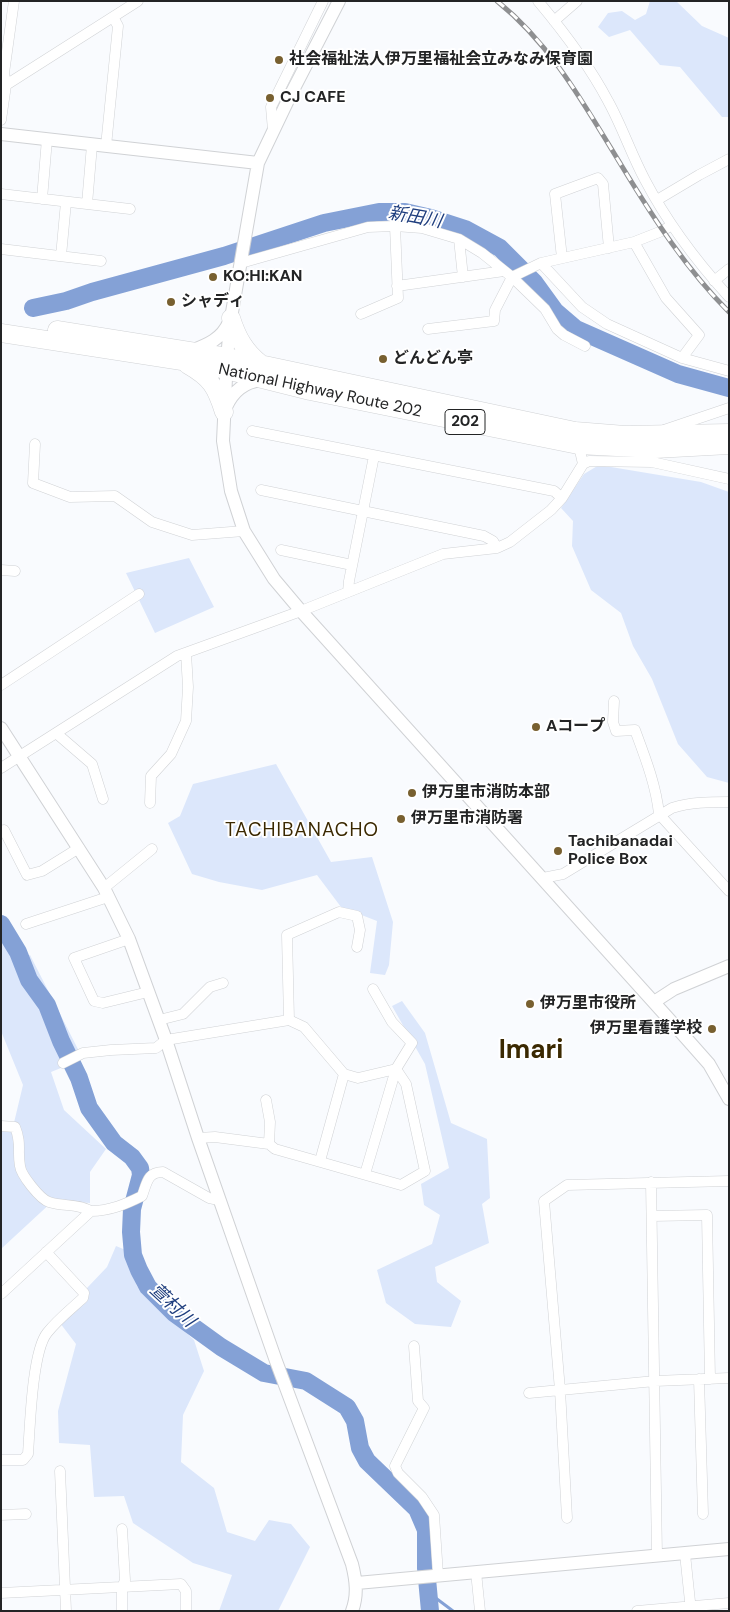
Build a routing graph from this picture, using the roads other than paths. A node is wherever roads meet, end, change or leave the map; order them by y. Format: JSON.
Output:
{"nodes":[{"id":1,"x":14,"y":1,"type":"edge"},
{"id":2,"x":138,"y":1,"type":"edge"},
{"id":3,"x":323,"y":1,"type":"edge"},
{"id":4,"x":339,"y":1,"type":"edge"},
{"id":5,"x":538,"y":1,"type":"edge"},
{"id":6,"x":577,"y":1,"type":"edge"},
{"id":7,"x":113,"y":17,"type":"junction"},
{"id":8,"x":554,"y":21,"type":"junction"},
{"id":9,"x":6,"y":86,"type":"junction"},
{"id":10,"x":1,"y":120,"type":"edge"},
{"id":11,"x":272,"y":130,"type":"junction"},
{"id":12,"x":1,"y":134,"type":"edge"},
{"id":13,"x":46,"y":139,"type":"junction"},
{"id":14,"x":92,"y":145,"type":"junction"},
{"id":15,"x":106,"y":146,"type":"junction"},
{"id":16,"x":729,"y":159,"type":"edge"},
{"id":17,"x":258,"y":163,"type":"junction"},
{"id":18,"x":1,"y":194,"type":"edge"},
{"id":19,"x":42,"y":199,"type":"junction"},
{"id":20,"x":657,"y":200,"type":"junction"},
{"id":21,"x":66,"y":202,"type":"junction"},
{"id":22,"x":87,"y":204,"type":"junction"},
{"id":23,"x":130,"y":209,"type":"dead end"},
{"id":24,"x":672,"y":225,"type":"junction"},
{"id":25,"x":395,"y":226,"type":"junction"},
{"id":26,"x":460,"y":239,"type":"junction"},
{"id":27,"x":634,"y":242,"type":"junction"},
{"id":28,"x":609,"y":248,"type":"junction"},
{"id":29,"x":1,"y":249,"type":"edge"},
{"id":30,"x":61,"y":256,"type":"junction"},
{"id":31,"x":562,"y":258,"type":"junction"},
{"id":32,"x":101,"y":261,"type":"dead end"},
{"id":33,"x":241,"y":262,"type":"junction"},
{"id":34,"x":541,"y":263,"type":"junction"},
{"id":35,"x":729,"y":268,"type":"edge"},
{"id":36,"x":508,"y":274,"type":"junction"},
{"id":37,"x":463,"y":277,"type":"junction"},
{"id":38,"x":714,"y":280,"type":"junction"},
{"id":39,"x":397,"y":286,"type":"junction"},
{"id":40,"x":729,"y":297,"type":"edge"},
{"id":41,"x":362,"y":314,"type":"dead end"},
{"id":42,"x":231,"y":318,"type":"junction"},
{"id":43,"x":1,"y":321,"type":"edge"},
{"id":44,"x":428,"y":329,"type":"dead end"},
{"id":45,"x":1,"y":333,"type":"edge"},
{"id":46,"x":586,"y":346,"type":"dead end"},
{"id":47,"x":186,"y":356,"type":"junction"},
{"id":48,"x":682,"y":358,"type":"junction"},
{"id":49,"x":226,"y":363,"type":"junction"},
{"id":50,"x":729,"y":371,"type":"edge"},
{"id":51,"x":262,"y":372,"type":"junction"},
{"id":52,"x":729,"y":408,"type":"edge"},
{"id":53,"x":224,"y":412,"type":"junction"},
{"id":54,"x":252,"y":432,"type":"dead end"},
{"id":55,"x":729,"y":433,"type":"edge"},
{"id":56,"x":577,"y":438,"type":"junction"},
{"id":57,"x":707,"y":441,"type":"junction"},
{"id":58,"x":35,"y":444,"type":"dead end"},
{"id":59,"x":729,"y":445,"type":"edge"},
{"id":60,"x":657,"y":449,"type":"junction"},
{"id":61,"x":374,"y":456,"type":"junction"},
{"id":62,"x":583,"y":464,"type":"junction"},
{"id":63,"x":729,"y":478,"type":"edge"},
{"id":64,"x":261,"y":490,"type":"dead end"},
{"id":65,"x":562,"y":498,"type":"junction"},
{"id":66,"x":363,"y":511,"type":"junction"},
{"id":67,"x":244,"y":531,"type":"junction"},
{"id":68,"x":497,"y":548,"type":"junction"},
{"id":69,"x":281,"y":550,"type":"dead end"},
{"id":70,"x":352,"y":565,"type":"junction"},
{"id":71,"x":1,"y":570,"type":"edge"},
{"id":72,"x":14,"y":571,"type":"dead end"},
{"id":73,"x":348,"y":592,"type":"junction"},
{"id":74,"x":138,"y":594,"type":"dead end"},
{"id":75,"x":301,"y":611,"type":"junction"},
{"id":76,"x":186,"y":653,"type":"junction"},
{"id":77,"x":1,"y":685,"type":"edge"},
{"id":78,"x":614,"y":701,"type":"dead end"},
{"id":79,"x":1,"y":728,"type":"edge"},
{"id":80,"x":56,"y":733,"type":"junction"},
{"id":81,"x":19,"y":756,"type":"junction"},
{"id":82,"x":1,"y":768,"type":"edge"},
{"id":83,"x":103,"y":800,"type":"dead end"},
{"id":84,"x":729,"y":802,"type":"edge"},
{"id":85,"x":150,"y":803,"type":"dead end"},
{"id":86,"x":659,"y":814,"type":"junction"},
{"id":87,"x":1,"y":831,"type":"edge"},
{"id":88,"x":79,"y":848,"type":"junction"},
{"id":89,"x":152,"y":849,"type":"dead end"},
{"id":90,"x":543,"y":878,"type":"junction"},
{"id":91,"x":729,"y":891,"type":"edge"},
{"id":92,"x":106,"y":892,"type":"junction"},
{"id":93,"x":26,"y":924,"type":"dead end"},
{"id":94,"x":129,"y":939,"type":"junction"},
{"id":95,"x":357,"y":947,"type":"dead end"},
{"id":96,"x":729,"y":966,"type":"edge"},
{"id":97,"x":223,"y":984,"type":"dead end"},
{"id":98,"x":372,"y":990,"type":"dead end"},
{"id":99,"x":148,"y":992,"type":"junction"},
{"id":100,"x":654,"y":1002,"type":"junction"},
{"id":101,"x":159,"y":1020,"type":"junction"},
{"id":102,"x":289,"y":1020,"type":"junction"},
{"id":103,"x":166,"y":1040,"type":"junction"},
{"id":104,"x":63,"y":1063,"type":"dead end"},
{"id":105,"x":396,"y":1069,"type":"junction"},
{"id":106,"x":344,"y":1074,"type":"junction"},
{"id":107,"x":729,"y":1099,"type":"edge"},
{"id":108,"x":266,"y":1100,"type":"dead end"},
{"id":109,"x":1,"y":1126,"type":"edge"},
{"id":110,"x":198,"y":1138,"type":"junction"},
{"id":111,"x":269,"y":1144,"type":"junction"},
{"id":112,"x":320,"y":1161,"type":"junction"},
{"id":113,"x":366,"y":1174,"type":"junction"},
{"id":114,"x":729,"y":1181,"type":"edge"},
{"id":115,"x":651,"y":1182,"type":"junction"},
{"id":116,"x":219,"y":1200,"type":"junction"},
{"id":117,"x":91,"y":1211,"type":"junction"},
{"id":118,"x":652,"y":1216,"type":"junction"},
{"id":119,"x":46,"y":1252,"type":"junction"},
{"id":120,"x":1,"y":1294,"type":"edge"},
{"id":121,"x":414,"y":1346,"type":"dead end"},
{"id":122,"x":729,"y":1378,"type":"edge"},
{"id":123,"x":704,"y":1379,"type":"junction"},
{"id":124,"x":654,"y":1381,"type":"junction"},
{"id":125,"x":560,"y":1390,"type":"junction"},
{"id":126,"x":529,"y":1392,"type":"dead end"},
{"id":127,"x":1,"y":1460,"type":"edge"},
{"id":128,"x":60,"y":1471,"type":"dead end"},
{"id":129,"x":26,"y":1514,"type":"dead end"},
{"id":130,"x":703,"y":1514,"type":"dead end"},
{"id":131,"x":1,"y":1515,"type":"edge"},
{"id":132,"x":567,"y":1518,"type":"dead end"},
{"id":133,"x":122,"y":1529,"type":"dead end"},
{"id":134,"x":729,"y":1549,"type":"edge"},
{"id":135,"x":685,"y":1554,"type":"junction"},
{"id":136,"x":657,"y":1556,"type":"junction"},
{"id":137,"x":476,"y":1572,"type":"junction"},
{"id":138,"x":438,"y":1575,"type":"junction"},
{"id":139,"x":357,"y":1583,"type":"junction"},
{"id":140,"x":122,"y":1588,"type":"junction"},
{"id":141,"x":66,"y":1590,"type":"junction"},
{"id":142,"x":1,"y":1593,"type":"edge"},
{"id":143,"x":729,"y":1603,"type":"edge"},
{"id":144,"x":691,"y":1608,"type":"edge"},
{"id":145,"x":66,"y":1611,"type":"edge"},
{"id":146,"x":122,"y":1611,"type":"edge"},
{"id":147,"x":186,"y":1611,"type":"edge"},
{"id":148,"x":352,"y":1611,"type":"edge"},
{"id":149,"x":480,"y":1611,"type":"edge"},
{"id":150,"x":637,"y":1611,"type":"edge"}],
"edges":[{"from":1,"to":9,"type":"street"},
{"from":2,"to":7,"type":"street"},
{"from":3,"to":11,"type":"street"},
{"from":4,"to":11,"type":"street"},
{"from":5,"to":8,"type":"street"},
{"from":6,"to":8,"type":"street"},
{"from":7,"to":9,"type":"street"},
{"from":7,"to":15,"type":"street"},
{"from":8,"to":20,"type":"street"},
{"from":9,"to":10,"type":"street"},
{"from":11,"to":17,"type":"street"},
{"from":12,"to":13,"type":"street"},
{"from":13,"to":14,"type":"street"},
{"from":13,"to":19,"type":"street"},
{"from":14,"to":15,"type":"street"},
{"from":14,"to":22,"type":"street"},
{"from":15,"to":17,"type":"street"},
{"from":16,"to":20,"type":"street"},
{"from":17,"to":33,"type":"street"},
{"from":18,"to":19,"type":"street"},
{"from":19,"to":21,"type":"street"},
{"from":20,"to":24,"type":"street"},
{"from":21,"to":22,"type":"street"},
{"from":21,"to":30,"type":"street"},
{"from":22,"to":23,"type":"street"},
{"from":24,"to":27,"type":"street"},
{"from":24,"to":38,"type":"street"},
{"from":25,"to":26,"type":"street"},
{"from":25,"to":33,"type":"street"},
{"from":25,"to":39,"type":"street"},
{"from":26,"to":36,"type":"street"},
{"from":26,"to":37,"type":"street"},
{"from":27,"to":28,"type":"street"},
{"from":27,"to":48,"type":"street"},
{"from":28,"to":31,"type":"street"},
{"from":28,"to":31,"type":"street"},
{"from":29,"to":30,"type":"street"},
{"from":30,"to":32,"type":"street"},
{"from":31,"to":34,"type":"street"},
{"from":33,"to":42,"type":"street"},
{"from":34,"to":36,"type":"street"},
{"from":34,"to":48,"type":"street"},
{"from":35,"to":38,"type":"street"},
{"from":36,"to":37,"type":"street"},
{"from":36,"to":44,"type":"street"},
{"from":36,"to":46,"type":"street"},
{"from":37,"to":39,"type":"street"},
{"from":38,"to":40,"type":"street"},
{"from":39,"to":41,"type":"street"},
{"from":42,"to":47,"type":"street"},
{"from":42,"to":49,"type":"street"},
{"from":42,"to":51,"type":"highway"},
{"from":43,"to":47,"type":"highway","name":"National Highway Route 202","number":"202"},
{"from":45,"to":47,"type":"highway","name":"National Highway Route 202","number":"202"},
{"from":47,"to":49,"type":"highway","name":"National Highway Route 202","number":"202"},
{"from":47,"to":53,"type":"highway"},
{"from":48,"to":50,"type":"street"},
{"from":49,"to":51,"type":"highway","name":"National Highway Route 202","number":"202"},
{"from":49,"to":53,"type":"street"},
{"from":51,"to":53,"type":"street"},
{"from":51,"to":56,"type":"highway","name":"National Highway Route 202","number":"202"},
{"from":52,"to":60,"type":"street"},
{"from":53,"to":67,"type":"street"},
{"from":54,"to":61,"type":"street"},
{"from":55,"to":57,"type":"highway","name":"National Highway Route 202","number":"202"},
{"from":56,"to":60,"type":"highway","name":"National Highway Route 202","number":"202"},
{"from":56,"to":62,"type":"street"},
{"from":57,"to":59,"type":"highway","name":"National Highway Route 202","number":"202"},
{"from":57,"to":60,"type":"highway","name":"National Highway Route 202","number":"202"},
{"from":58,"to":67,"type":"street"},
{"from":60,"to":62,"type":"street"},
{"from":60,"to":63,"type":"street"},
{"from":61,"to":65,"type":"street"},
{"from":61,"to":66,"type":"street"},
{"from":62,"to":65,"type":"street"},
{"from":64,"to":66,"type":"street"},
{"from":65,"to":68,"type":"street"},
{"from":66,"to":68,"type":"street"},
{"from":66,"to":70,"type":"street"},
{"from":67,"to":75,"type":"street"},
{"from":68,"to":73,"type":"street"},
{"from":69,"to":70,"type":"street"},
{"from":70,"to":73,"type":"street"},
{"from":71,"to":72,"type":"street"},
{"from":73,"to":75,"type":"street"},
{"from":74,"to":77,"type":"street"},
{"from":75,"to":76,"type":"street"},
{"from":75,"to":90,"type":"street"},
{"from":76,"to":80,"type":"street"},
{"from":76,"to":85,"type":"street"},
{"from":78,"to":86,"type":"street"},
{"from":79,"to":81,"type":"street"},
{"from":80,"to":81,"type":"street"},
{"from":80,"to":83,"type":"street"},
{"from":81,"to":82,"type":"street"},
{"from":81,"to":88,"type":"street"},
{"from":84,"to":86,"type":"street"},
{"from":86,"to":90,"type":"street"},
{"from":86,"to":91,"type":"street"},
{"from":87,"to":88,"type":"street"},
{"from":88,"to":92,"type":"street"},
{"from":89,"to":92,"type":"street"},
{"from":90,"to":100,"type":"street"},
{"from":92,"to":93,"type":"street"},
{"from":92,"to":94,"type":"street"},
{"from":94,"to":99,"type":"street"},
{"from":94,"to":99,"type":"street"},
{"from":95,"to":102,"type":"street"},
{"from":96,"to":100,"type":"street"},
{"from":97,"to":101,"type":"street"},
{"from":98,"to":105,"type":"street"},
{"from":99,"to":101,"type":"street"},
{"from":100,"to":107,"type":"street"},
{"from":101,"to":103,"type":"street"},
{"from":102,"to":103,"type":"street"},
{"from":102,"to":106,"type":"street"},
{"from":103,"to":104,"type":"street"},
{"from":103,"to":110,"type":"street"},
{"from":105,"to":106,"type":"street"},
{"from":105,"to":113,"type":"street"},
{"from":105,"to":113,"type":"street"},
{"from":106,"to":112,"type":"street"},
{"from":108,"to":111,"type":"street"},
{"from":109,"to":117,"type":"street"},
{"from":110,"to":111,"type":"street"},
{"from":110,"to":116,"type":"street"},
{"from":111,"to":112,"type":"street"},
{"from":112,"to":113,"type":"street"},
{"from":114,"to":115,"type":"street"},
{"from":115,"to":118,"type":"street"},
{"from":115,"to":125,"type":"street"},
{"from":116,"to":117,"type":"street"},
{"from":116,"to":139,"type":"street"},
{"from":117,"to":119,"type":"street"},
{"from":118,"to":123,"type":"street"},
{"from":118,"to":124,"type":"street"},
{"from":119,"to":120,"type":"street"},
{"from":119,"to":127,"type":"street"},
{"from":121,"to":138,"type":"street"},
{"from":122,"to":123,"type":"street"},
{"from":123,"to":124,"type":"street"},
{"from":123,"to":130,"type":"street"},
{"from":124,"to":125,"type":"street"},
{"from":124,"to":136,"type":"street"},
{"from":125,"to":126,"type":"street"},
{"from":125,"to":132,"type":"street"},
{"from":128,"to":141,"type":"street"},
{"from":129,"to":131,"type":"street"},
{"from":133,"to":140,"type":"street"},
{"from":134,"to":135,"type":"street"},
{"from":135,"to":136,"type":"street"},
{"from":135,"to":144,"type":"street"},
{"from":136,"to":137,"type":"street"},
{"from":137,"to":138,"type":"street"},
{"from":137,"to":149,"type":"street"},
{"from":138,"to":139,"type":"street"},
{"from":139,"to":148,"type":"street"},
{"from":140,"to":141,"type":"street"},
{"from":140,"to":146,"type":"street"},
{"from":140,"to":147,"type":"street"},
{"from":141,"to":142,"type":"street"},
{"from":141,"to":145,"type":"street"},
{"from":143,"to":144,"type":"street"},
{"from":144,"to":150,"type":"street"}]}
